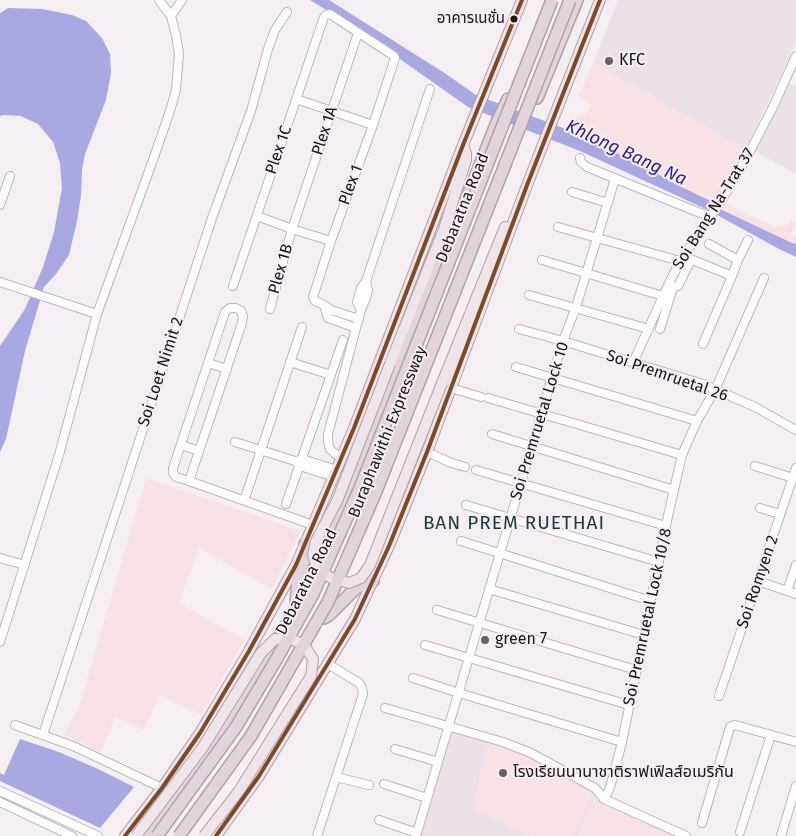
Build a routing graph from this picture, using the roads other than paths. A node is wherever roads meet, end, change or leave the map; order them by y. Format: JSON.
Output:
{"nodes":[{"id":1,"x":160,"y":0,"type":"edge"},
{"id":2,"x":182,"y":0,"type":"edge"},
{"id":3,"x":522,"y":0,"type":"edge"},
{"id":4,"x":548,"y":0,"type":"edge"},
{"id":5,"x":552,"y":0,"type":"edge"},
{"id":6,"x":559,"y":0,"type":"edge"},
{"id":7,"x":570,"y":0,"type":"edge"},
{"id":8,"x":577,"y":0,"type":"edge"},
{"id":9,"x":600,"y":0,"type":"edge"},
{"id":10,"x":287,"y":12,"type":"dead end"},
{"id":11,"x":170,"y":16,"type":"junction"},
{"id":12,"x":358,"y":33,"type":"junction"},
{"id":13,"x":796,"y":56,"type":"edge"},
{"id":14,"x":430,"y":89,"type":"dead end"},
{"id":15,"x":296,"y":99,"type":"junction"},
{"id":16,"x":332,"y":111,"type":"junction"},
{"id":17,"x":373,"y":125,"type":"junction"},
{"id":18,"x":463,"y":145,"type":"junction"},
{"id":19,"x":580,"y":158,"type":"dead end"},
{"id":20,"x":10,"y":176,"type":"dead end"},
{"id":21,"x":615,"y":179,"type":"junction"},
{"id":22,"x":572,"y":192,"type":"dead end"},
{"id":23,"x":608,"y":202,"type":"junction"},
{"id":24,"x":0,"y":205,"type":"edge"},
{"id":25,"x":257,"y":216,"type":"junction"},
{"id":26,"x":711,"y":216,"type":"junction"},
{"id":27,"x":558,"y":227,"type":"dead end"},
{"id":28,"x":292,"y":230,"type":"junction"},
{"id":29,"x":597,"y":237,"type":"junction"},
{"id":30,"x":748,"y":240,"type":"dead end"},
{"id":31,"x":331,"y":241,"type":"junction"},
{"id":32,"x":709,"y":244,"type":"dead end"},
{"id":33,"x":685,"y":259,"type":"junction"},
{"id":34,"x":542,"y":260,"type":"dead end"},
{"id":35,"x":738,"y":260,"type":"junction"},
{"id":36,"x":586,"y":273,"type":"junction"},
{"id":37,"x":732,"y":276,"type":"junction"},
{"id":38,"x":764,"y":278,"type":"dead end"},
{"id":39,"x":0,"y":282,"type":"edge"},
{"id":40,"x":233,"y":286,"type":"dead end"},
{"id":41,"x":530,"y":295,"type":"dead end"},
{"id":42,"x":663,"y":296,"type":"junction"},
{"id":43,"x":576,"y":307,"type":"junction"},
{"id":44,"x":270,"y":309,"type":"dead end"},
{"id":45,"x":97,"y":314,"type":"junction"},
{"id":46,"x":357,"y":323,"type":"junction"},
{"id":47,"x":302,"y":327,"type":"dead end"},
{"id":48,"x":649,"y":328,"type":"junction"},
{"id":49,"x":519,"y":329,"type":"dead end"},
{"id":50,"x":660,"y":329,"type":"dead end"},
{"id":51,"x":343,"y":340,"type":"dead end"},
{"id":52,"x":563,"y":341,"type":"junction"},
{"id":53,"x":704,"y":344,"type":"dead end"},
{"id":54,"x":290,"y":362,"type":"junction"},
{"id":55,"x":208,"y":363,"type":"junction"},
{"id":56,"x":633,"y":363,"type":"junction"},
{"id":57,"x":516,"y":367,"type":"dead end"},
{"id":58,"x":227,"y":369,"type":"junction"},
{"id":59,"x":331,"y":375,"type":"junction"},
{"id":60,"x":552,"y":379,"type":"junction"},
{"id":61,"x":446,"y":386,"type":"junction"},
{"id":62,"x":715,"y":390,"type":"junction"},
{"id":63,"x":542,"y":414,"type":"junction"},
{"id":64,"x":697,"y":421,"type":"junction"},
{"id":65,"x":796,"y":430,"type":"edge"},
{"id":66,"x":492,"y":434,"type":"dead end"},
{"id":67,"x":234,"y":442,"type":"dead end"},
{"id":68,"x":181,"y":445,"type":"junction"},
{"id":69,"x":532,"y":447,"type":"junction"},
{"id":70,"x":200,"y":451,"type":"junction"},
{"id":71,"x":261,"y":451,"type":"junction"},
{"id":72,"x":427,"y":452,"type":"junction"},
{"id":73,"x":682,"y":456,"type":"junction"},
{"id":74,"x":342,"y":458,"type":"junction"},
{"id":75,"x":299,"y":462,"type":"junction"},
{"id":76,"x":755,"y":466,"type":"dead end"},
{"id":77,"x":465,"y":467,"type":"dead end"},
{"id":78,"x":796,"y":468,"type":"edge"},
{"id":79,"x":476,"y":470,"type":"dead end"},
{"id":80,"x":335,"y":473,"type":"junction"},
{"id":81,"x":793,"y":478,"type":"junction"},
{"id":82,"x":189,"y":482,"type":"junction"},
{"id":83,"x":521,"y":483,"type":"junction"},
{"id":84,"x":674,"y":490,"type":"junction"},
{"id":85,"x":246,"y":495,"type":"dead end"},
{"id":86,"x":286,"y":504,"type":"dead end"},
{"id":87,"x":466,"y":505,"type":"dead end"},
{"id":88,"x":760,"y":508,"type":"dead end"},
{"id":89,"x":780,"y":514,"type":"junction"},
{"id":90,"x":510,"y":518,"type":"junction"},
{"id":91,"x":313,"y":525,"type":"junction"},
{"id":92,"x":666,"y":526,"type":"junction"},
{"id":93,"x":461,"y":541,"type":"dead end"},
{"id":94,"x":305,"y":544,"type":"junction"},
{"id":95,"x":500,"y":553,"type":"junction"},
{"id":96,"x":0,"y":558,"type":"edge"},
{"id":97,"x":659,"y":562,"type":"junction"},
{"id":98,"x":25,"y":565,"type":"junction"},
{"id":99,"x":796,"y":565,"type":"edge"},
{"id":100,"x":373,"y":581,"type":"junction"},
{"id":101,"x":758,"y":581,"type":"junction"},
{"id":102,"x":489,"y":589,"type":"junction"},
{"id":103,"x":787,"y":591,"type":"junction"},
{"id":104,"x":796,"y":594,"type":"edge"},
{"id":105,"x":651,"y":601,"type":"junction"},
{"id":106,"x":296,"y":608,"type":"junction"},
{"id":107,"x":437,"y":610,"type":"dead end"},
{"id":108,"x":324,"y":618,"type":"junction"},
{"id":109,"x":479,"y":623,"type":"junction"},
{"id":110,"x":644,"y":635,"type":"junction"},
{"id":111,"x":0,"y":642,"type":"edge"},
{"id":112,"x":425,"y":645,"type":"dead end"},
{"id":113,"x":469,"y":658,"type":"junction"},
{"id":114,"x":328,"y":664,"type":"junction"},
{"id":115,"x":636,"y":670,"type":"junction"},
{"id":116,"x":413,"y":678,"type":"dead end"},
{"id":117,"x":458,"y":692,"type":"junction"},
{"id":118,"x":719,"y":696,"type":"dead end"},
{"id":119,"x":629,"y":706,"type":"junction"},
{"id":120,"x":385,"y":708,"type":"dead end"},
{"id":121,"x":15,"y":725,"type":"dead end"},
{"id":122,"x":448,"y":727,"type":"junction"},
{"id":123,"x":43,"y":735,"type":"junction"},
{"id":124,"x":771,"y":735,"type":"junction"},
{"id":125,"x":622,"y":742,"type":"junction"},
{"id":126,"x":796,"y":742,"type":"edge"},
{"id":127,"x":395,"y":749,"type":"dead end"},
{"id":128,"x":438,"y":762,"type":"junction"},
{"id":129,"x":336,"y":777,"type":"junction"},
{"id":130,"x":384,"y":784,"type":"dead end"},
{"id":131,"x":370,"y":785,"type":"dead end"},
{"id":132,"x":796,"y":786,"type":"edge"},
{"id":133,"x":162,"y":788,"type":"junction"},
{"id":134,"x":0,"y":791,"type":"edge"},
{"id":135,"x":427,"y":798,"type":"junction"},
{"id":136,"x":604,"y":799,"type":"junction"},
{"id":137,"x":0,"y":802,"type":"edge"},
{"id":138,"x":378,"y":820,"type":"dead end"},
{"id":139,"x":702,"y":823,"type":"dead end"},
{"id":140,"x":740,"y":832,"type":"dead end"},
{"id":141,"x":416,"y":834,"type":"edge"},
{"id":142,"x":72,"y":836,"type":"edge"},
{"id":143,"x":98,"y":836,"type":"edge"},
{"id":144,"x":125,"y":836,"type":"edge"},
{"id":145,"x":136,"y":836,"type":"edge"},
{"id":146,"x":148,"y":836,"type":"edge"},
{"id":147,"x":157,"y":836,"type":"edge"},
{"id":148,"x":165,"y":836,"type":"edge"},
{"id":149,"x":179,"y":836,"type":"edge"},
{"id":150,"x":184,"y":836,"type":"edge"},
{"id":151,"x":204,"y":836,"type":"edge"},
{"id":152,"x":216,"y":836,"type":"edge"},
{"id":153,"x":317,"y":836,"type":"edge"},
{"id":154,"x":686,"y":836,"type":"edge"},
{"id":155,"x":781,"y":836,"type":"edge"}],
"edges":[{"from":1,"to":11,"type":"street"},
{"from":2,"to":11,"type":"street"},
{"from":3,"to":18,"type":"main road","name":"Debaratna Road"},
{"from":4,"to":106,"type":"highway","name":"Debaratna Road"},
{"from":5,"to":147,"type":"highway","bridge":true},
{"from":6,"to":148,"type":"highway","name":"Buraphawithi Expressway","bridge":true},
{"from":7,"to":149,"type":"highway","name":"Buraphawithi Expressway","bridge":true},
{"from":8,"to":108,"type":"highway","name":"Debaratna Road"},
{"from":9,"to":61,"type":"main road"},
{"from":10,"to":123,"type":"street","name":"Soi Loet Nimit 2"},
{"from":11,"to":45,"type":"street"},
{"from":12,"to":15,"type":"street","name":"Plex 1C"},
{"from":12,"to":16,"type":"street","name":"Plex 1A"},
{"from":12,"to":17,"type":"street","name":"Plex 1"},
{"from":13,"to":26,"type":"street","name":"Soi Bang Na-Trat 37"},
{"from":14,"to":46,"type":"street"},
{"from":15,"to":16,"type":"street"},
{"from":15,"to":25,"type":"street","name":"Plex 1C"},
{"from":16,"to":17,"type":"street"},
{"from":16,"to":28,"type":"street","name":"Plex 1A"},
{"from":17,"to":31,"type":"street","name":"Plex 1"},
{"from":18,"to":61,"type":"main road","bridge":true},
{"from":18,"to":74,"type":"main road","name":"Debaratna Road"},
{"from":19,"to":21,"type":"street"},
{"from":20,"to":24,"type":"street"},
{"from":21,"to":23,"type":"street","name":"Soi Premruetal Lock 10"},
{"from":21,"to":26,"type":"street"},
{"from":22,"to":23,"type":"street"},
{"from":23,"to":29,"type":"street","name":"Soi Premruetal Lock 10"},
{"from":25,"to":28,"type":"street"},
{"from":25,"to":40,"type":"street","name":"Plex 1C"},
{"from":26,"to":33,"type":"street","name":"Soi Bang Na-Trat 37"},
{"from":27,"to":29,"type":"street"},
{"from":28,"to":31,"type":"street"},
{"from":28,"to":44,"type":"street","name":"Plex 1B"},
{"from":29,"to":33,"type":"street"},
{"from":29,"to":36,"type":"street","name":"Soi Premruetal Lock 10"},
{"from":30,"to":35,"type":"street"},
{"from":31,"to":46,"type":"street","name":"Plex 1"},
{"from":32,"to":35,"type":"street"},
{"from":33,"to":37,"type":"street"},
{"from":33,"to":42,"type":"street","name":"Soi Bang Na-Trat 37"},
{"from":33,"to":50,"type":"street"},
{"from":34,"to":36,"type":"street"},
{"from":35,"to":37,"type":"street"},
{"from":36,"to":42,"type":"street"},
{"from":36,"to":43,"type":"street","name":"Soi Premruetal Lock 10"},
{"from":37,"to":53,"type":"street"},
{"from":38,"to":62,"type":"street","name":"Soi Premruetal Lock 10/8"},
{"from":39,"to":45,"type":"street"},
{"from":41,"to":43,"type":"street"},
{"from":42,"to":48,"type":"street","name":"Soi Bang Na-Trat 37"},
{"from":43,"to":48,"type":"street"},
{"from":43,"to":52,"type":"street","name":"Soi Premruetal Lock 10"},
{"from":45,"to":98,"type":"street"},
{"from":46,"to":74,"type":"street"},
{"from":47,"to":54,"type":"street"},
{"from":48,"to":56,"type":"street","name":"Soi Bang Na-Trat 37"},
{"from":49,"to":52,"type":"street","name":"Soi Premruetal 26"},
{"from":51,"to":59,"type":"street"},
{"from":52,"to":56,"type":"street","name":"Soi Premruetal 26"},
{"from":52,"to":60,"type":"street","name":"Soi Premruetal Lock 10"},
{"from":54,"to":59,"type":"street"},
{"from":54,"to":71,"type":"street"},
{"from":55,"to":58,"type":"street"},
{"from":55,"to":58,"type":"street"},
{"from":55,"to":68,"type":"street"},
{"from":56,"to":62,"type":"street","name":"Soi Premruetal 26"},
{"from":57,"to":60,"type":"street"},
{"from":58,"to":70,"type":"street"},
{"from":59,"to":75,"type":"street"},
{"from":60,"to":63,"type":"street","name":"Soi Premruetal Lock 10"},
{"from":60,"to":64,"type":"street"},
{"from":61,"to":63,"type":"street"},
{"from":61,"to":72,"type":"main road"},
{"from":62,"to":64,"type":"street","name":"Soi Premruetal Lock 10/8"},
{"from":62,"to":65,"type":"street","name":"Soi Premruetal 26"},
{"from":63,"to":69,"type":"street","name":"Soi Premruetal Lock 10"},
{"from":63,"to":73,"type":"street"},
{"from":64,"to":73,"type":"street","name":"Soi Premruetal Lock 10/8"},
{"from":66,"to":69,"type":"street"},
{"from":67,"to":71,"type":"street"},
{"from":68,"to":70,"type":"street"},
{"from":68,"to":82,"type":"street"},
{"from":69,"to":83,"type":"street","name":"Soi Premruetal Lock 10"},
{"from":69,"to":84,"type":"street"},
{"from":70,"to":82,"type":"street"},
{"from":71,"to":75,"type":"street"},
{"from":71,"to":85,"type":"street"},
{"from":72,"to":77,"type":"street"},
{"from":72,"to":100,"type":"main road"},
{"from":73,"to":84,"type":"street","name":"Soi Premruetal Lock 10/8"},
{"from":74,"to":80,"type":"main road","name":"Debaratna Road"},
{"from":75,"to":80,"type":"street"},
{"from":75,"to":86,"type":"street"},
{"from":76,"to":81,"type":"street"},
{"from":78,"to":81,"type":"street","name":"Soi Romyen 2"},
{"from":79,"to":83,"type":"street"},
{"from":80,"to":91,"type":"main road","name":"Debaratna Road"},
{"from":81,"to":89,"type":"street","name":"Soi Romyen 2"},
{"from":82,"to":91,"type":"street"},
{"from":83,"to":90,"type":"street","name":"Soi Premruetal Lock 10"},
{"from":83,"to":92,"type":"street"},
{"from":84,"to":92,"type":"street","name":"Soi Premruetal Lock 10/8"},
{"from":87,"to":90,"type":"street"},
{"from":88,"to":89,"type":"street"},
{"from":89,"to":101,"type":"street","name":"Soi Romyen 2"},
{"from":90,"to":95,"type":"street","name":"Soi Premruetal Lock 10"},
{"from":90,"to":97,"type":"street"},
{"from":91,"to":94,"type":"main road","name":"Debaratna Road"},
{"from":92,"to":97,"type":"street","name":"Soi Premruetal Lock 10/8"},
{"from":93,"to":95,"type":"street"},
{"from":94,"to":106,"type":"highway"},
{"from":94,"to":133,"type":"main road","name":"Debaratna Road"},
{"from":95,"to":102,"type":"street","name":"Soi Premruetal Lock 10"},
{"from":95,"to":105,"type":"street"},
{"from":96,"to":98,"type":"street"},
{"from":97,"to":105,"type":"street","name":"Soi Premruetal Lock 10/8"},
{"from":98,"to":111,"type":"street"},
{"from":99,"to":103,"type":"street"},
{"from":100,"to":108,"type":"highway"},
{"from":100,"to":114,"type":"main road"},
{"from":101,"to":103,"type":"street"},
{"from":101,"to":118,"type":"street","name":"Soi Romyen 2"},
{"from":102,"to":109,"type":"street","name":"Soi Premruetal Lock 10"},
{"from":102,"to":110,"type":"street"},
{"from":103,"to":104,"type":"street"},
{"from":105,"to":110,"type":"street","name":"Soi Premruetal Lock 10/8"},
{"from":106,"to":146,"type":"highway","name":"Debaratna Road"},
{"from":107,"to":109,"type":"street"},
{"from":108,"to":150,"type":"highway","name":"Debaratna Road"},
{"from":109,"to":113,"type":"street","name":"Soi Premruetal Lock 10"},
{"from":109,"to":115,"type":"street"},
{"from":110,"to":115,"type":"street","name":"Soi Premruetal Lock 10/8"},
{"from":112,"to":113,"type":"street"},
{"from":113,"to":117,"type":"street","name":"Soi Premruetal Lock 10"},
{"from":113,"to":119,"type":"street"},
{"from":114,"to":129,"type":"street"},
{"from":114,"to":152,"type":"main road"},
{"from":115,"to":119,"type":"street","name":"Soi Premruetal Lock 10/8"},
{"from":116,"to":117,"type":"street"},
{"from":117,"to":122,"type":"street","name":"Soi Premruetal Lock 10"},
{"from":117,"to":125,"type":"street"},
{"from":119,"to":125,"type":"street","name":"Soi Premruetal Lock 10/8"},
{"from":120,"to":122,"type":"street"},
{"from":121,"to":123,"type":"street"},
{"from":122,"to":128,"type":"street","name":"Soi Premruetal Lock 10"},
{"from":122,"to":136,"type":"street"},
{"from":123,"to":133,"type":"street"},
{"from":124,"to":126,"type":"street"},
{"from":124,"to":139,"type":"street"},
{"from":124,"to":140,"type":"street"},
{"from":125,"to":136,"type":"street","name":"Soi Premruetal Lock 10/8"},
{"from":127,"to":128,"type":"street"},
{"from":128,"to":135,"type":"street","name":"Soi Premruetal Lock 10"},
{"from":129,"to":131,"type":"street"},
{"from":129,"to":153,"type":"street"},
{"from":130,"to":135,"type":"street"},
{"from":132,"to":155,"type":"street"},
{"from":133,"to":144,"type":"main road","name":"Debaratna Road"},
{"from":134,"to":143,"type":"street"},
{"from":135,"to":141,"type":"street","name":"Soi Premruetal Lock 10"},
{"from":136,"to":154,"type":"street"},
{"from":137,"to":142,"type":"street"},
{"from":138,"to":141,"type":"street"},
{"from":145,"to":151,"type":"main road","bridge":true}]}
